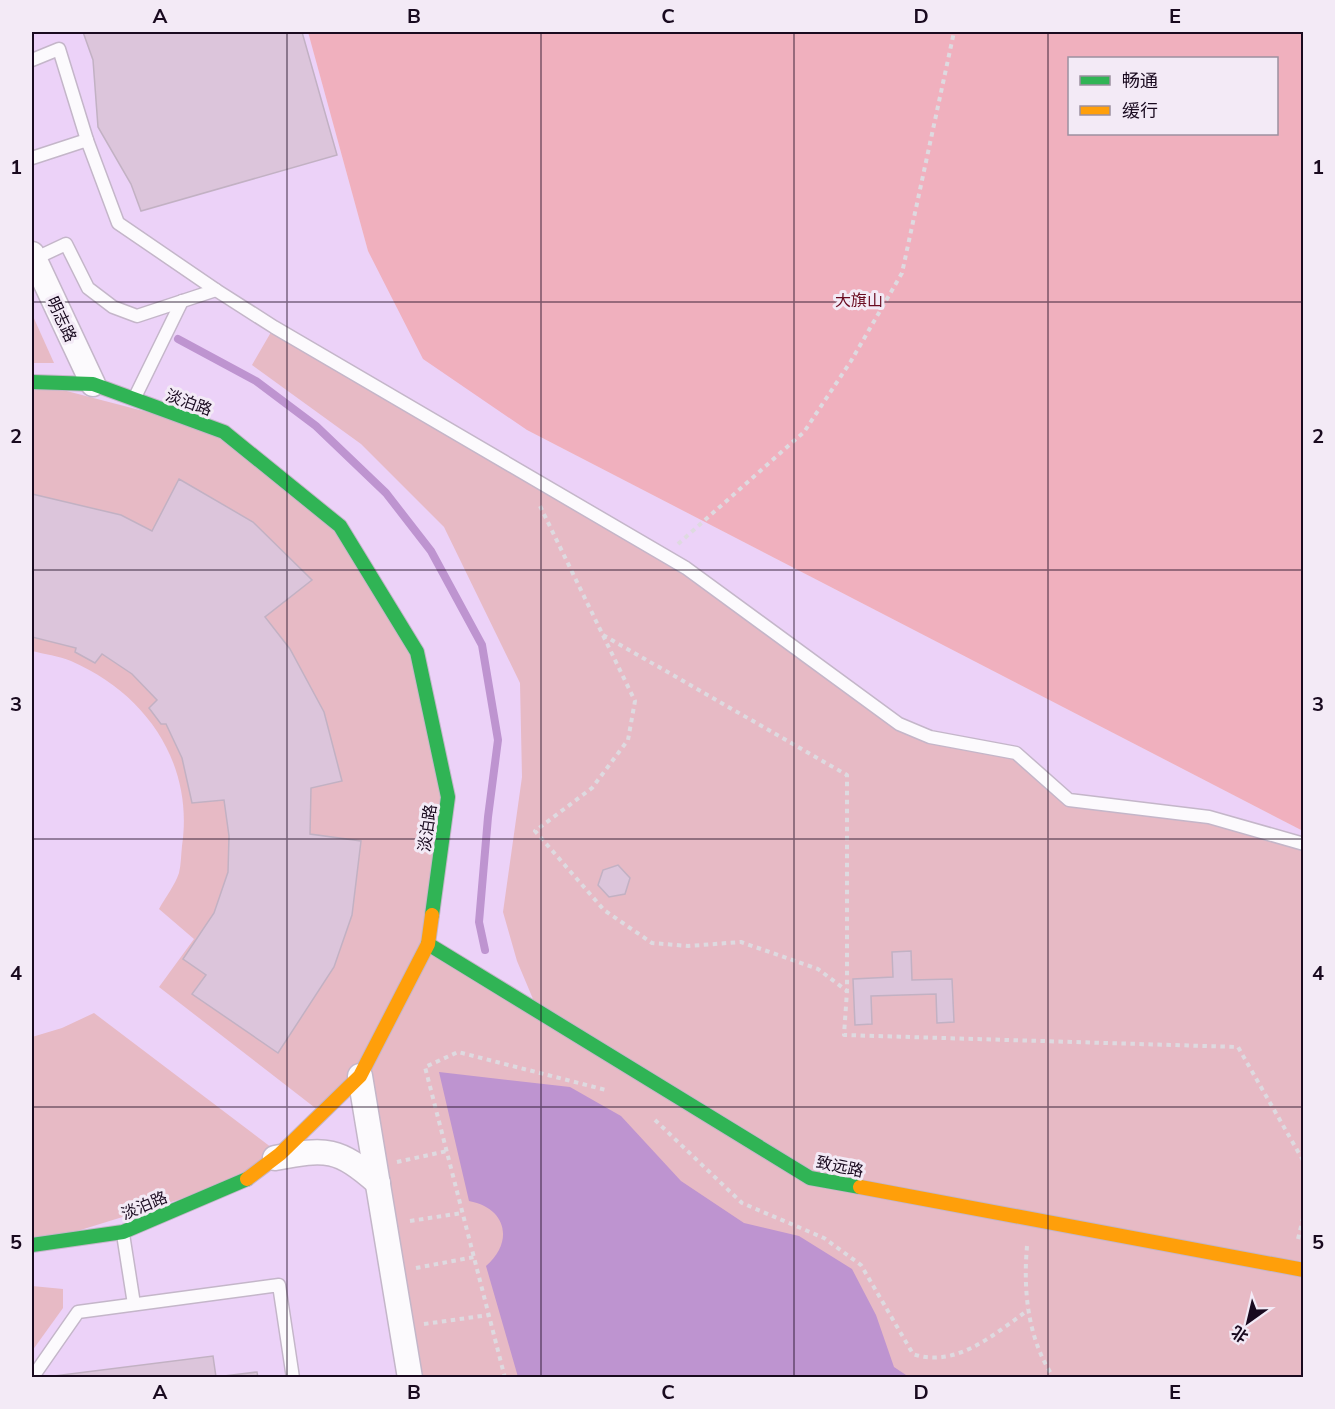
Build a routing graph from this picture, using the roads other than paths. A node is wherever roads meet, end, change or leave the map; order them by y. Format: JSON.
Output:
{"nodes":[{"id":1,"x":32,"y":60,"type":"edge"},
{"id":2,"x":87,"y":140,"type":"junction"},
{"id":3,"x":32,"y":158,"type":"edge"},
{"id":4,"x":33,"y":257,"type":"edge"},
{"id":5,"x":216,"y":290,"type":"junction"},
{"id":6,"x":182,"y":301,"type":"junction"},
{"id":7,"x":32,"y":382,"type":"edge"},
{"id":8,"x":93,"y":384,"type":"junction"},
{"id":9,"x":134,"y":399,"type":"junction"},
{"id":10,"x":1304,"y":844,"type":"edge"},
{"id":11,"x":428,"y":944,"type":"junction"},
{"id":12,"x":360,"y":1076,"type":"junction"},
{"id":13,"x":275,"y":1158,"type":"junction"},
{"id":14,"x":376,"y":1175,"type":"junction"},
{"id":15,"x":123,"y":1232,"type":"junction"},
{"id":16,"x":32,"y":1245,"type":"edge"},
{"id":17,"x":1304,"y":1270,"type":"edge"},
{"id":18,"x":134,"y":1304,"type":"junction"},
{"id":19,"x":32,"y":1377,"type":"edge"},
{"id":20,"x":294,"y":1377,"type":"edge"},
{"id":21,"x":410,"y":1377,"type":"edge"}],
"edges":[{"from":1,"to":2,"type":"lane"},
{"from":2,"to":3,"type":"lane"},
{"from":2,"to":5,"type":"lane"},
{"from":4,"to":6,"type":"lane"},
{"from":4,"to":8,"type":"street","name":"明志路"},
{"from":5,"to":6,"type":"lane"},
{"from":5,"to":10,"type":"lane"},
{"from":6,"to":9,"type":"lane"},
{"from":7,"to":8,"type":"street","name":"淡泊路"},
{"from":8,"to":9,"type":"street","name":"淡泊路"},
{"from":9,"to":11,"type":"street","name":"淡泊路"},
{"from":11,"to":12,"type":"street","name":"淡泊路"},
{"from":11,"to":17,"type":"street","name":"致远路"},
{"from":12,"to":13,"type":"street","name":"淡泊路"},
{"from":12,"to":14,"type":"street"},
{"from":13,"to":14,"type":"street"},
{"from":13,"to":15,"type":"street","name":"淡泊路"},
{"from":14,"to":21,"type":"street"},
{"from":15,"to":16,"type":"street","name":"淡泊路"},
{"from":15,"to":18,"type":"lane"},
{"from":18,"to":19,"type":"lane"},
{"from":18,"to":20,"type":"lane"}]}
